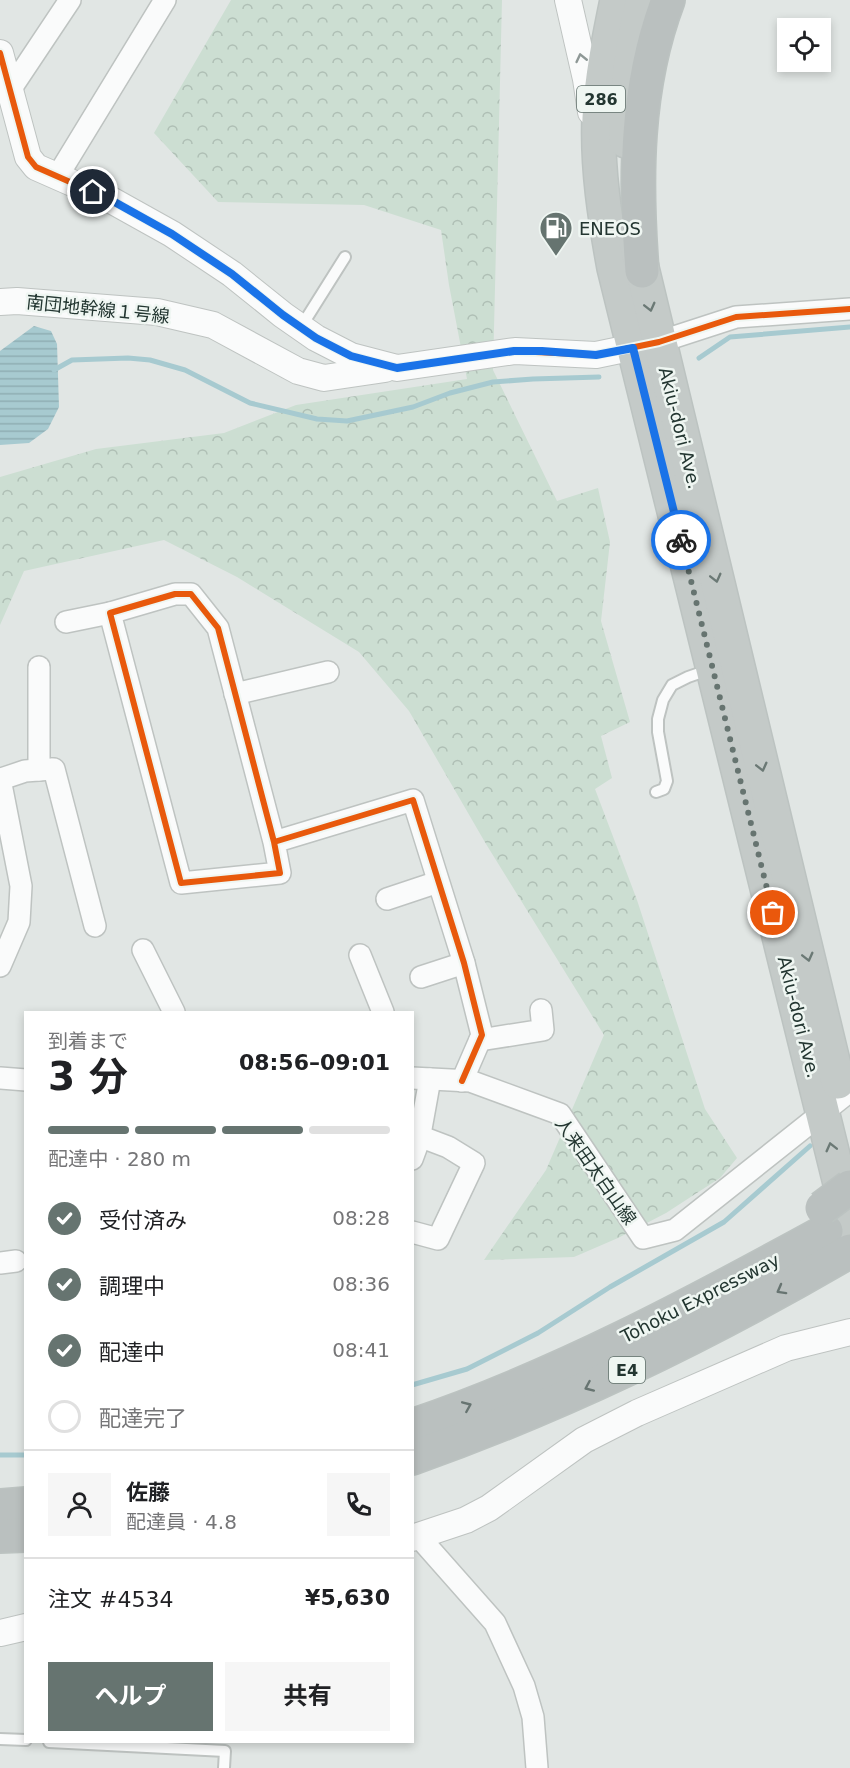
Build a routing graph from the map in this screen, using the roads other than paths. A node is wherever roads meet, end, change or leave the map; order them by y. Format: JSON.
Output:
{"nodes":[{"id":1,"x":70,"y":0,"type":"edge"},
{"id":2,"x":165,"y":0,"type":"edge"},
{"id":3,"x":568,"y":0,"type":"edge"},
{"id":4,"x":617,"y":0,"type":"edge"},
{"id":5,"x":643,"y":0,"type":"edge"},
{"id":6,"x":668,"y":0,"type":"edge"},
{"id":7,"x":0,"y":53,"type":"edge"},
{"id":8,"x":10,"y":90,"type":"junction"},
{"id":9,"x":57,"y":177,"type":"junction"},
{"id":10,"x":603,"y":199,"type":"junction"},
{"id":11,"x":345,"y":257,"type":"dead end"},
{"id":12,"x":642,"y":272,"type":"junction"},
{"id":13,"x":0,"y":302,"type":"edge"},
{"id":14,"x":850,"y":309,"type":"edge"},
{"id":15,"x":301,"y":327,"type":"junction"},
{"id":16,"x":646,"y":345,"type":"junction"},
{"id":17,"x":397,"y":368,"type":"junction"},
{"id":18,"x":110,"y":613,"type":"junction"},
{"id":19,"x":66,"y":622,"type":"dead end"},
{"id":20,"x":39,"y":667,"type":"dead end"},
{"id":21,"x":714,"y":669,"type":"junction"},
{"id":22,"x":328,"y":672,"type":"dead end"},
{"id":23,"x":235,"y":694,"type":"junction"},
{"id":24,"x":54,"y":769,"type":"junction"},
{"id":25,"x":0,"y":779,"type":"edge"},
{"id":26,"x":656,"y":792,"type":"dead end"},
{"id":27,"x":274,"y":842,"type":"junction"},
{"id":28,"x":438,"y":882,"type":"junction"},
{"id":29,"x":387,"y":899,"type":"dead end"},
{"id":30,"x":95,"y":926,"type":"dead end"},
{"id":31,"x":143,"y":950,"type":"dead end"},
{"id":32,"x":360,"y":955,"type":"dead end"},
{"id":33,"x":464,"y":963,"type":"junction"},
{"id":34,"x":0,"y":966,"type":"edge"},
{"id":35,"x":421,"y":977,"type":"dead end"},
{"id":36,"x":542,"y":1010,"type":"dead end"},
{"id":37,"x":174,"y":1011,"type":"edge"},
{"id":38,"x":383,"y":1011,"type":"edge"},
{"id":39,"x":480,"y":1040,"type":"junction"},
{"id":40,"x":0,"y":1078,"type":"edge"},
{"id":41,"x":421,"y":1078,"type":"edge"},
{"id":42,"x":24,"y":1080,"type":"edge"},
{"id":43,"x":462,"y":1081,"type":"junction"},
{"id":44,"x":838,"y":1101,"type":"edge"},
{"id":45,"x":850,"y":1130,"type":"edge"},
{"id":46,"x":419,"y":1136,"type":"junction"},
{"id":47,"x":414,"y":1152,"type":"edge"},
{"id":48,"x":850,"y":1187,"type":"edge"},
{"id":49,"x":838,"y":1232,"type":"edge"},
{"id":50,"x":414,"y":1233,"type":"edge"},
{"id":51,"x":850,"y":1332,"type":"edge"},
{"id":52,"x":414,"y":1425,"type":"edge"},
{"id":53,"x":414,"y":1457,"type":"edge"},
{"id":54,"x":24,"y":1504,"type":"edge"},
{"id":55,"x":0,"y":1506,"type":"edge"},
{"id":56,"x":24,"y":1534,"type":"edge"},
{"id":57,"x":0,"y":1536,"type":"edge"},
{"id":58,"x":416,"y":1538,"type":"edge"},
{"id":59,"x":24,"y":1627,"type":"edge"},
{"id":60,"x":0,"y":1633,"type":"edge"},
{"id":61,"x":0,"y":1739,"type":"edge"},
{"id":62,"x":24,"y":1740,"type":"edge"},
{"id":63,"x":69,"y":1743,"type":"edge"},
{"id":64,"x":224,"y":1768,"type":"edge"},
{"id":65,"x":537,"y":1768,"type":"edge"}],
"edges":[{"from":1,"to":8,"type":"street"},
{"from":2,"to":9,"type":"street"},
{"from":10,"to":3,"type":"street","one_way":true},
{"from":4,"to":10,"type":"highway","name":"Akiu-dori Ave.","number":"286"},
{"from":5,"to":12,"type":"highway","name":"Akiu-dori Ave.","number":"286"},
{"from":6,"to":12,"type":"highway"},
{"from":7,"to":8,"type":"street"},
{"from":8,"to":9,"type":"street"},
{"from":9,"to":15,"type":"street"},
{"from":10,"to":16,"type":"highway","name":"Akiu-dori Ave.","number":"286"},
{"from":11,"to":15,"type":"lane"},
{"from":12,"to":16,"type":"highway","name":"Akiu-dori Ave.","number":"286","one_way":true},
{"from":13,"to":17,"type":"street","name":"南団地幹線１号線"},
{"from":14,"to":16,"type":"street"},
{"from":15,"to":17,"type":"street"},
{"from":16,"to":17,"type":"street","name":"南団地幹線１号線"},
{"from":16,"to":21,"type":"highway","name":"Akiu-dori Ave.","number":"286"},
{"from":16,"to":44,"type":"highway","name":"Akiu-dori Ave.","number":"286","one_way":true},
{"from":18,"to":19,"type":"street"},
{"from":18,"to":23,"type":"street"},
{"from":18,"to":27,"type":"street"},
{"from":20,"to":24,"type":"street"},
{"from":21,"to":26,"type":"lane"},
{"from":21,"to":44,"type":"highway","name":"Akiu-dori Ave.","number":"286"},
{"from":22,"to":23,"type":"street"},
{"from":23,"to":27,"type":"street"},
{"from":24,"to":25,"type":"street"},
{"from":24,"to":30,"type":"street"},
{"from":25,"to":34,"type":"street"},
{"from":27,"to":28,"type":"street"},
{"from":28,"to":29,"type":"street"},
{"from":28,"to":33,"type":"street"},
{"from":31,"to":37,"type":"street"},
{"from":32,"to":38,"type":"street"},
{"from":33,"to":35,"type":"street"},
{"from":33,"to":39,"type":"street"},
{"from":36,"to":39,"type":"street"},
{"from":39,"to":43,"type":"street"},
{"from":40,"to":42,"type":"street"},
{"from":41,"to":43,"type":"street","name":"人来田太白山線"},
{"from":41,"to":46,"type":"street"},
{"from":43,"to":44,"type":"street","name":"人来田太白山線"},
{"from":44,"to":45,"type":"highway","name":"Akiu-dori Ave.","number":"286"},
{"from":49,"to":44,"type":"highway","name":"Akiu-dori Ave.","number":"286","one_way":true},
{"from":46,"to":47,"type":"street"},
{"from":46,"to":50,"type":"street"},
{"from":48,"to":49,"type":"highway","bridge":true},
{"from":52,"to":49,"type":"highway","one_way":true},
{"from":49,"to":53,"type":"highway","name":"Tohoku Expressway","number":"E4","one_way":true},
{"from":51,"to":58,"type":"street"},
{"from":54,"to":55,"type":"highway"},
{"from":56,"to":57,"type":"highway"},
{"from":58,"to":65,"type":"street"},
{"from":59,"to":60,"type":"street"},
{"from":61,"to":62,"type":"lane"},
{"from":63,"to":64,"type":"lane"}]}
